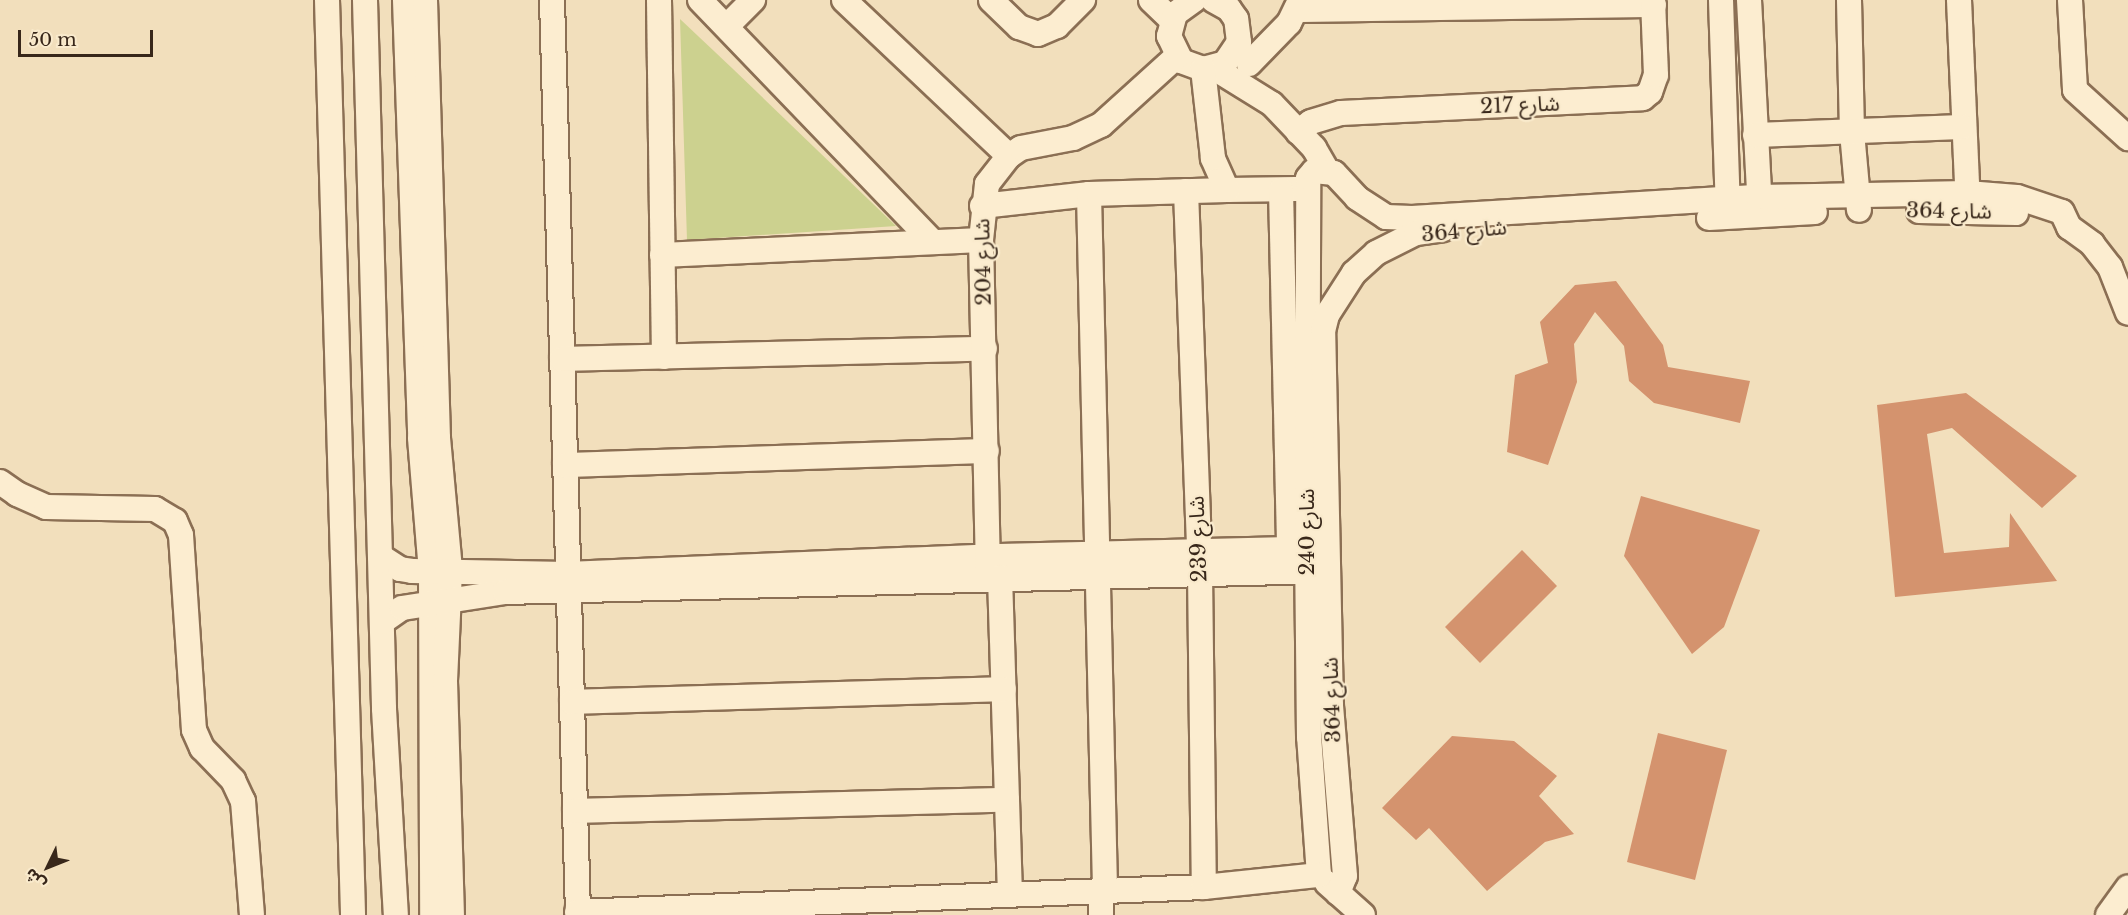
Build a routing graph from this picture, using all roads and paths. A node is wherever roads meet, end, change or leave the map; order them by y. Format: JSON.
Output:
{"nodes":[{"id":1,"x":327,"y":0,"type":"edge"},
{"id":2,"x":365,"y":0,"type":"edge"},
{"id":3,"x":405,"y":0,"type":"edge"},
{"id":4,"x":425,"y":0,"type":"edge"},
{"id":5,"x":552,"y":0,"type":"edge"},
{"id":6,"x":659,"y":0,"type":"edge"},
{"id":7,"x":700,"y":0,"type":"edge"},
{"id":8,"x":753,"y":0,"type":"edge"},
{"id":9,"x":844,"y":0,"type":"edge"},
{"id":10,"x":991,"y":0,"type":"edge"},
{"id":11,"x":1083,"y":0,"type":"edge"},
{"id":12,"x":1151,"y":0,"type":"edge"},
{"id":13,"x":1213,"y":0,"type":"edge"},
{"id":14,"x":1721,"y":0,"type":"edge"},
{"id":15,"x":1749,"y":0,"type":"edge"},
{"id":16,"x":1849,"y":0,"type":"edge"},
{"id":17,"x":1959,"y":0,"type":"edge"},
{"id":18,"x":2070,"y":0,"type":"edge"},
{"id":19,"x":1654,"y":3,"type":"edge"},
{"id":20,"x":1298,"y":5,"type":"edge"},
{"id":21,"x":1183,"y":6,"type":"edge"},
{"id":22,"x":727,"y":26,"type":"junction"},
{"id":23,"x":1244,"y":53,"type":"junction"},
{"id":24,"x":1177,"y":56,"type":"junction"},
{"id":25,"x":1208,"y":69,"type":"junction"},
{"id":26,"x":1272,"y":104,"type":"junction"},
{"id":27,"x":1962,"y":127,"type":"junction"},
{"id":28,"x":1298,"y":132,"type":"junction"},
{"id":29,"x":1852,"y":132,"type":"junction"},
{"id":30,"x":1755,"y":135,"type":"junction"},
{"id":31,"x":2128,"y":138,"type":"edge"},
{"id":32,"x":1009,"y":156,"type":"junction"},
{"id":33,"x":1314,"y":179,"type":"junction"},
{"id":34,"x":1186,"y":190,"type":"junction"},
{"id":35,"x":1227,"y":190,"type":"junction"},
{"id":36,"x":1281,"y":190,"type":"junction"},
{"id":37,"x":1089,"y":194,"type":"junction"},
{"id":38,"x":1967,"y":202,"type":"junction"},
{"id":39,"x":1859,"y":204,"type":"junction"},
{"id":40,"x":982,"y":206,"type":"junction"},
{"id":41,"x":1760,"y":206,"type":"junction"},
{"id":42,"x":1728,"y":209,"type":"junction"},
{"id":43,"x":981,"y":240,"type":"junction"},
{"id":44,"x":932,"y":241,"type":"junction"},
{"id":45,"x":662,"y":255,"type":"junction"},
{"id":46,"x":2128,"y":313,"type":"edge"},
{"id":47,"x":985,"y":349,"type":"junction"},
{"id":48,"x":664,"y":357,"type":"junction"},
{"id":49,"x":562,"y":359,"type":"junction"},
{"id":50,"x":987,"y":451,"type":"junction"},
{"id":51,"x":565,"y":465,"type":"junction"},
{"id":52,"x":0,"y":482,"type":"edge"},
{"id":53,"x":380,"y":556,"type":"junction"},
{"id":54,"x":1309,"y":560,"type":"junction"},
{"id":55,"x":1199,"y":562,"type":"junction"},
{"id":56,"x":1098,"y":565,"type":"junction"},
{"id":57,"x":992,"y":570,"type":"junction"},
{"id":58,"x":440,"y":571,"type":"junction"},
{"id":59,"x":568,"y":583,"type":"junction"},
{"id":60,"x":441,"y":603,"type":"junction"},
{"id":61,"x":382,"y":622,"type":"junction"},
{"id":62,"x":1004,"y":689,"type":"junction"},
{"id":63,"x":572,"y":702,"type":"junction"},
{"id":64,"x":1007,"y":800,"type":"junction"},
{"id":65,"x":574,"y":811,"type":"junction"},
{"id":66,"x":1312,"y":876,"type":"junction"},
{"id":67,"x":1204,"y":887,"type":"junction"},
{"id":68,"x":1103,"y":891,"type":"junction"},
{"id":69,"x":1338,"y":893,"type":"junction"},
{"id":70,"x":1000,"y":902,"type":"edge"},
{"id":71,"x":890,"y":907,"type":"edge"},
{"id":72,"x":786,"y":909,"type":"edge"},
{"id":73,"x":678,"y":911,"type":"edge"},
{"id":74,"x":578,"y":914,"type":"edge"},
{"id":75,"x":252,"y":915,"type":"edge"},
{"id":76,"x":353,"y":915,"type":"edge"},
{"id":77,"x":396,"y":915,"type":"edge"},
{"id":78,"x":432,"y":915,"type":"edge"},
{"id":79,"x":452,"y":915,"type":"edge"},
{"id":80,"x":1101,"y":915,"type":"edge"},
{"id":81,"x":1363,"y":915,"type":"edge"}],
"edges":[{"from":1,"to":76,"type":"street"},
{"from":2,"to":53,"type":"street"},
{"from":3,"to":58,"type":"street"},
{"from":4,"to":58,"type":"street"},
{"from":5,"to":49,"type":"street"},
{"from":6,"to":45,"type":"street"},
{"from":7,"to":22,"type":"street"},
{"from":8,"to":22,"type":"street"},
{"from":9,"to":32,"type":"street"},
{"from":10,"to":11,"type":"street"},
{"from":12,"to":21,"type":"street"},
{"from":13,"to":23,"type":"street"},
{"from":14,"to":42,"type":"street"},
{"from":15,"to":30,"type":"street"},
{"from":16,"to":29,"type":"street"},
{"from":17,"to":27,"type":"street"},
{"from":18,"to":31,"type":"street"},
{"from":19,"to":20,"type":"street"},
{"from":19,"to":28,"type":"street","name":"شارع 217"},
{"from":20,"to":23,"type":"street"},
{"from":21,"to":24,"type":"street"},
{"from":22,"to":44,"type":"street"},
{"from":23,"to":25,"type":"street"},
{"from":23,"to":26,"type":"street"},
{"from":24,"to":25,"type":"street"},
{"from":24,"to":32,"type":"street"},
{"from":25,"to":26,"type":"street"},
{"from":25,"to":35,"type":"street"},
{"from":26,"to":28,"type":"street"},
{"from":27,"to":29,"type":"street"},
{"from":27,"to":38,"type":"street"},
{"from":28,"to":33,"type":"street"},
{"from":29,"to":30,"type":"street"},
{"from":29,"to":39,"type":"street"},
{"from":30,"to":41,"type":"street"},
{"from":32,"to":40,"type":"street","name":"شارع 204"},
{"from":33,"to":36,"type":"street"},
{"from":33,"to":42,"type":"street","name":"شارع 364"},
{"from":33,"to":54,"type":"street","name":"شارع 240"},
{"from":34,"to":35,"type":"street"},
{"from":34,"to":37,"type":"street"},
{"from":34,"to":55,"type":"street","name":"شارع 239"},
{"from":35,"to":36,"type":"street"},
{"from":36,"to":54,"type":"street"},
{"from":37,"to":40,"type":"street"},
{"from":37,"to":56,"type":"street"},
{"from":38,"to":39,"type":"street","name":"شارع 364"},
{"from":38,"to":46,"type":"street","name":"شارع 364"},
{"from":39,"to":41,"type":"street","name":"شارع 364"},
{"from":40,"to":43,"type":"street","name":"شارع 204"},
{"from":41,"to":42,"type":"street","name":"شارع 364"},
{"from":42,"to":54,"type":"street","name":"شارع 364"},
{"from":43,"to":44,"type":"street"},
{"from":43,"to":47,"type":"street","name":"شارع 204"},
{"from":44,"to":45,"type":"street"},
{"from":45,"to":48,"type":"street"},
{"from":47,"to":48,"type":"street"},
{"from":47,"to":50,"type":"street","name":"شارع 204"},
{"from":48,"to":49,"type":"street"},
{"from":49,"to":51,"type":"street"},
{"from":50,"to":51,"type":"street"},
{"from":50,"to":57,"type":"street","name":"شارع 204"},
{"from":51,"to":59,"type":"street"},
{"from":52,"to":75,"type":"street"},
{"from":53,"to":58,"type":"street"},
{"from":53,"to":61,"type":"street"},
{"from":54,"to":55,"type":"street"},
{"from":54,"to":66,"type":"street"},
{"from":54,"to":69,"type":"street","name":"شارع 364"},
{"from":55,"to":56,"type":"street"},
{"from":55,"to":67,"type":"street","name":"شارع 239"},
{"from":56,"to":57,"type":"street"},
{"from":56,"to":68,"type":"street"},
{"from":57,"to":59,"type":"street"},
{"from":57,"to":62,"type":"street","name":"شارع 204"},
{"from":58,"to":59,"type":"street"},
{"from":58,"to":60,"type":"street"},
{"from":59,"to":60,"type":"street"},
{"from":59,"to":63,"type":"street"},
{"from":60,"to":61,"type":"street"},
{"from":60,"to":78,"type":"street"},
{"from":60,"to":79,"type":"street"},
{"from":61,"to":77,"type":"street"},
{"from":62,"to":63,"type":"street"},
{"from":62,"to":64,"type":"street","name":"شارع 204"},
{"from":63,"to":65,"type":"street"},
{"from":64,"to":65,"type":"street"},
{"from":64,"to":70,"type":"street","name":"شارع 204"},
{"from":65,"to":74,"type":"street"},
{"from":66,"to":67,"type":"street"},
{"from":66,"to":69,"type":"street"},
{"from":67,"to":68,"type":"street"},
{"from":68,"to":70,"type":"street"},
{"from":68,"to":80,"type":"street"},
{"from":69,"to":81,"type":"street"},
{"from":70,"to":71,"type":"street"},
{"from":71,"to":72,"type":"street"},
{"from":72,"to":73,"type":"street"},
{"from":73,"to":74,"type":"street"}]}
